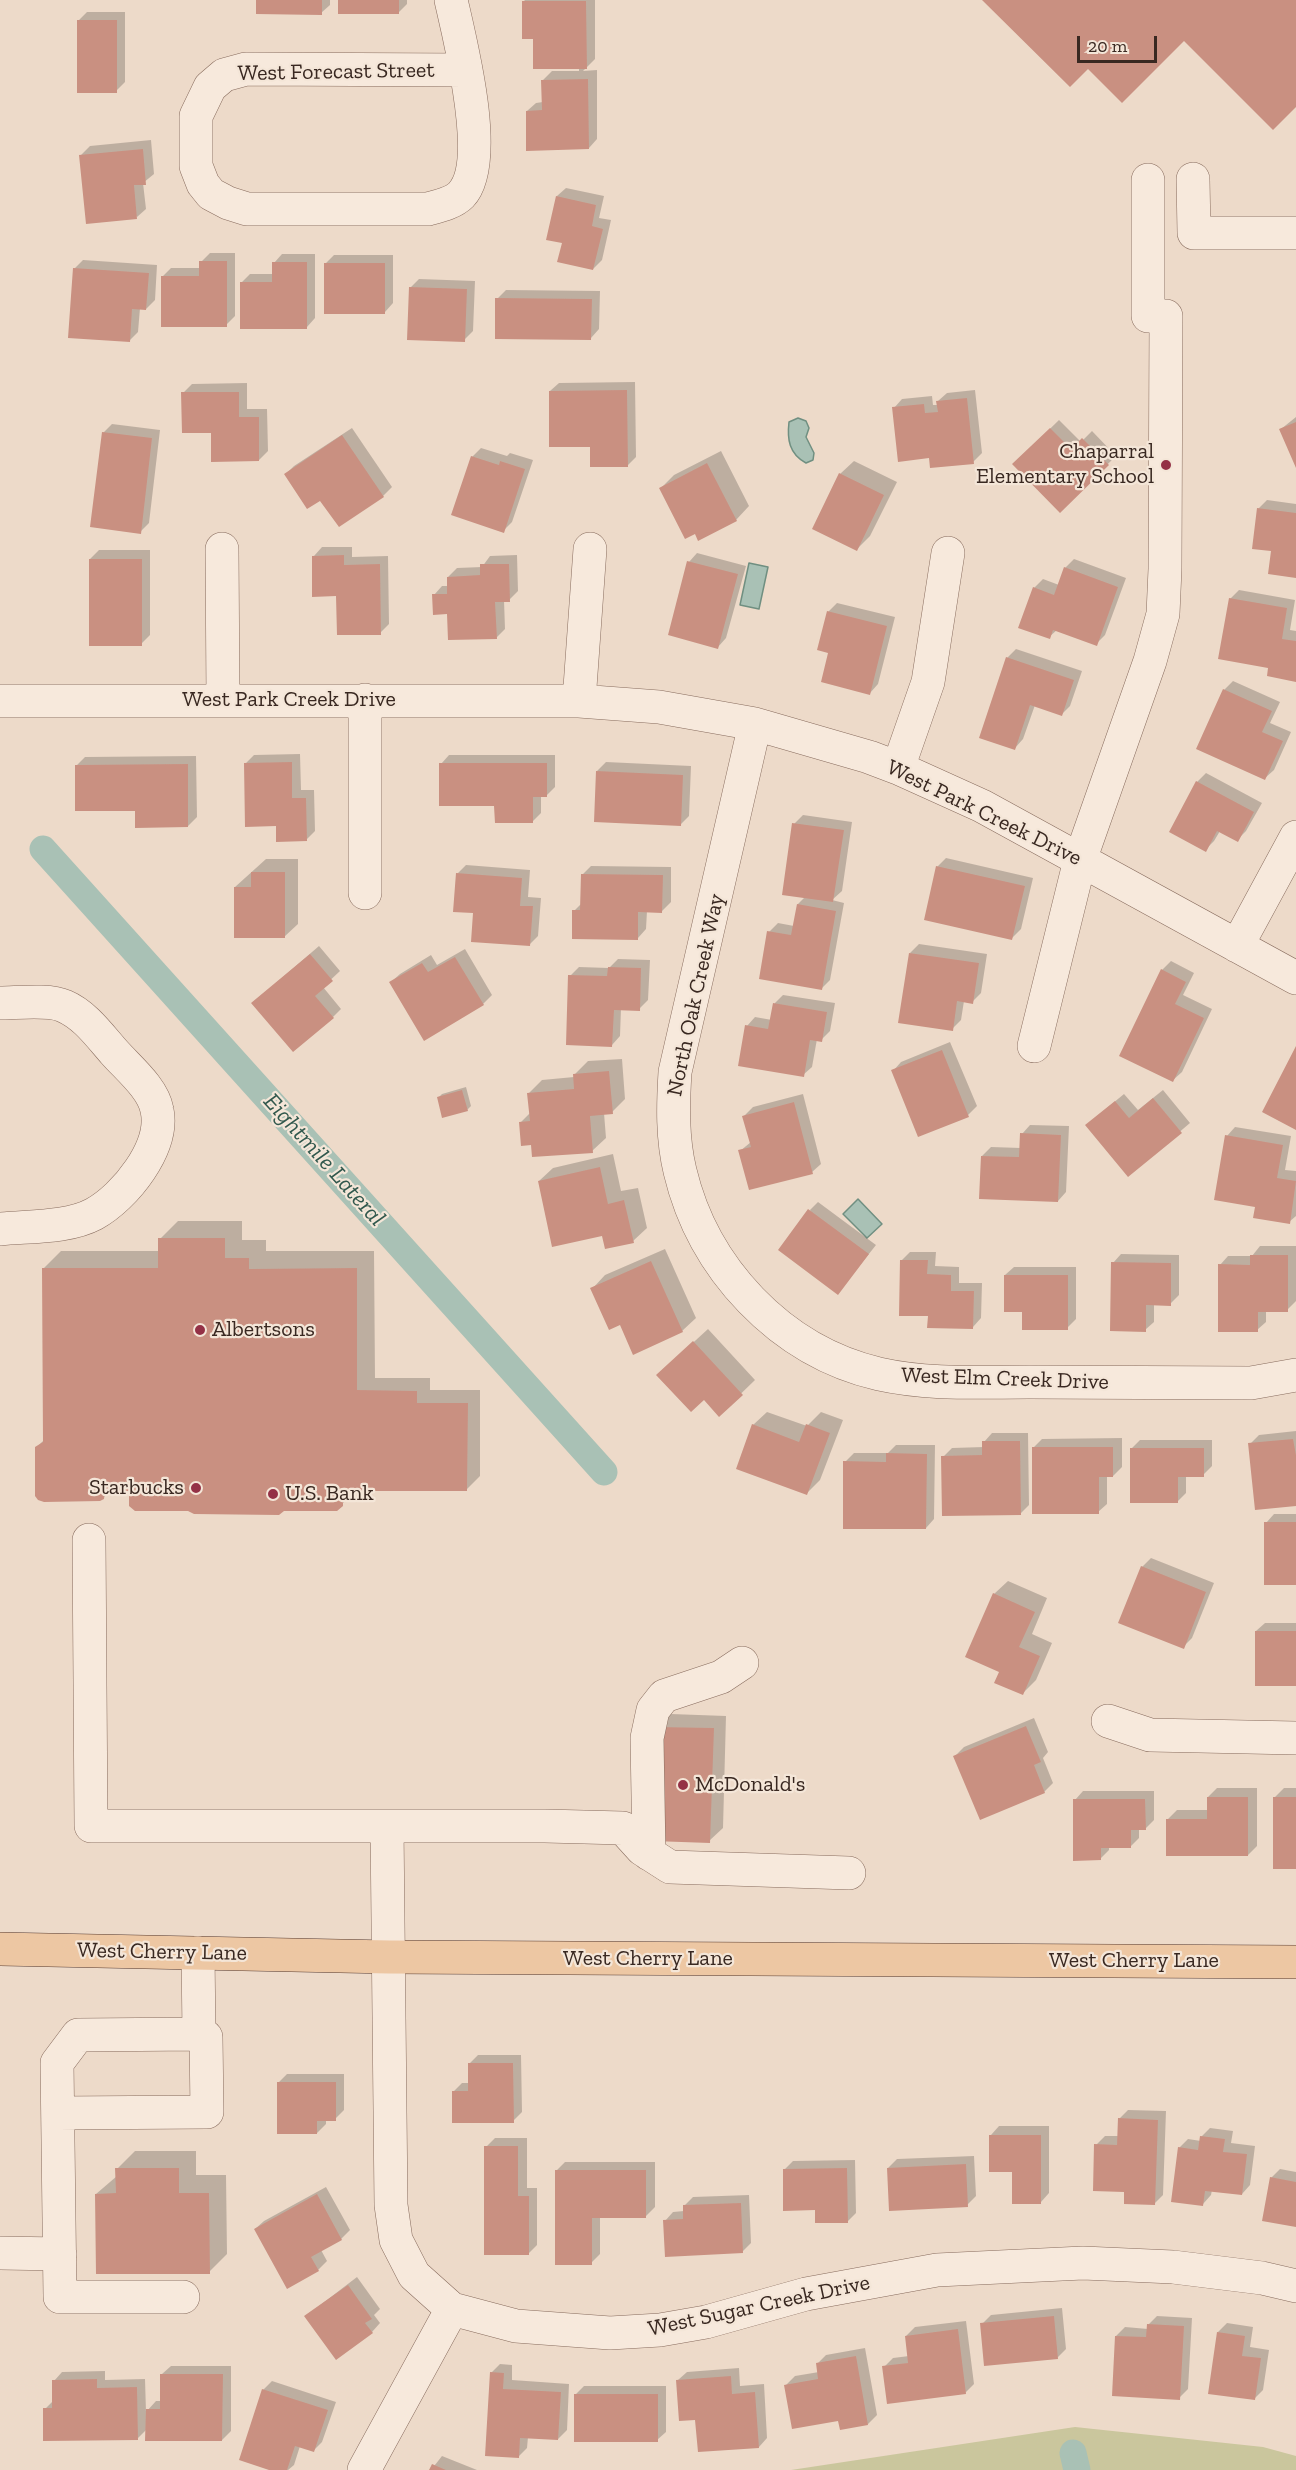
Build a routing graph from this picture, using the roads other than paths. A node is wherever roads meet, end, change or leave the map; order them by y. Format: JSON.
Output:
{"nodes":[{"id":1,"x":451,"y":0,"type":"edge"},
{"id":2,"x":466,"y":70,"type":"junction"},
{"id":3,"x":1193,"y":179,"type":"dead end"},
{"id":4,"x":1148,"y":180,"type":"dead end"},
{"id":5,"x":1296,"y":233,"type":"edge"},
{"id":6,"x":222,"y":549,"type":"dead end"},
{"id":7,"x":590,"y":549,"type":"dead end"},
{"id":8,"x":948,"y":553,"type":"dead end"},
{"id":9,"x":223,"y":700,"type":"junction"},
{"id":10,"x":365,"y":700,"type":"junction"},
{"id":11,"x":0,"y":701,"type":"edge"},
{"id":12,"x":579,"y":701,"type":"junction"},
{"id":13,"x":755,"y":723,"type":"junction"},
{"id":14,"x":898,"y":768,"type":"junction"},
{"id":15,"x":1296,"y":837,"type":"edge"},
{"id":16,"x":1080,"y":860,"type":"junction"},
{"id":17,"x":365,"y":893,"type":"dead end"},
{"id":18,"x":1237,"y":946,"type":"junction"},
{"id":19,"x":1296,"y":978,"type":"edge"},
{"id":20,"x":0,"y":1003,"type":"edge"},
{"id":21,"x":1035,"y":1046,"type":"dead end"},
{"id":22,"x":0,"y":1229,"type":"edge"},
{"id":23,"x":718,"y":1261,"type":"joint"},
{"id":24,"x":1296,"y":1375,"type":"edge"},
{"id":25,"x":89,"y":1540,"type":"dead end"},
{"id":26,"x":742,"y":1663,"type":"dead end"},
{"id":27,"x":1108,"y":1720,"type":"dead end"},
{"id":28,"x":1296,"y":1738,"type":"edge"},
{"id":29,"x":387,"y":1826,"type":"junction"},
{"id":30,"x":649,"y":1854,"type":"junction"},
{"id":31,"x":849,"y":1873,"type":"dead end"},
{"id":32,"x":0,"y":1949,"type":"edge"},
{"id":33,"x":198,"y":1953,"type":"junction"},
{"id":34,"x":389,"y":1957,"type":"junction"},
{"id":35,"x":1296,"y":1962,"type":"edge"},
{"id":36,"x":199,"y":2034,"type":"junction"},
{"id":37,"x":58,"y":2113,"type":"junction"},
{"id":38,"x":0,"y":2253,"type":"edge"},
{"id":39,"x":60,"y":2254,"type":"junction"},
{"id":40,"x":1296,"y":2286,"type":"edge"},
{"id":41,"x":183,"y":2297,"type":"dead end"},
{"id":42,"x":452,"y":2309,"type":"junction"},
{"id":43,"x":364,"y":2470,"type":"edge"}],
"edges":[{"from":1,"to":2,"type":"street"},
{"from":2,"to":2,"type":"street","name":"West Forecast Street"},
{"from":3,"to":5,"type":"street"},
{"from":4,"to":16,"type":"street"},
{"from":6,"to":9,"type":"street"},
{"from":7,"to":12,"type":"street"},
{"from":8,"to":14,"type":"street"},
{"from":9,"to":10,"type":"street","name":"West Park Creek Drive"},
{"from":9,"to":11,"type":"street","name":"West Park Creek Drive"},
{"from":10,"to":12,"type":"street","name":"West Park Creek Drive"},
{"from":10,"to":17,"type":"street"},
{"from":12,"to":13,"type":"street","name":"West Park Creek Drive"},
{"from":13,"to":14,"type":"street","name":"West Park Creek Drive"},
{"from":13,"to":23,"type":"street","name":"North Oak Creek Way"},
{"from":14,"to":16,"type":"street","name":"West Park Creek Drive"},
{"from":15,"to":18,"type":"street"},
{"from":16,"to":18,"type":"street","name":"West Park Creek Drive"},
{"from":16,"to":21,"type":"street"},
{"from":18,"to":19,"type":"street","name":"West Park Creek Drive"},
{"from":20,"to":22,"type":"street"},
{"from":23,"to":24,"type":"street","name":"West Elm Creek Drive"},
{"from":25,"to":29,"type":"street"},
{"from":26,"to":30,"type":"street"},
{"from":27,"to":28,"type":"street"},
{"from":29,"to":30,"type":"street"},
{"from":29,"to":34,"type":"street","name":"West Sugar Creek Drive"},
{"from":30,"to":31,"type":"street"},
{"from":32,"to":33,"type":"main road","name":"West Cherry Lane"},
{"from":33,"to":34,"type":"main road","name":"West Cherry Lane"},
{"from":33,"to":36,"type":"street"},
{"from":34,"to":35,"type":"main road","name":"West Cherry Lane"},
{"from":34,"to":42,"type":"street","name":"West Sugar Creek Drive"},
{"from":36,"to":37,"type":"street"},
{"from":36,"to":37,"type":"street"},
{"from":37,"to":39,"type":"street"},
{"from":38,"to":39,"type":"street"},
{"from":39,"to":41,"type":"street"},
{"from":40,"to":42,"type":"street","name":"West Sugar Creek Drive"},
{"from":42,"to":43,"type":"street"}]}
